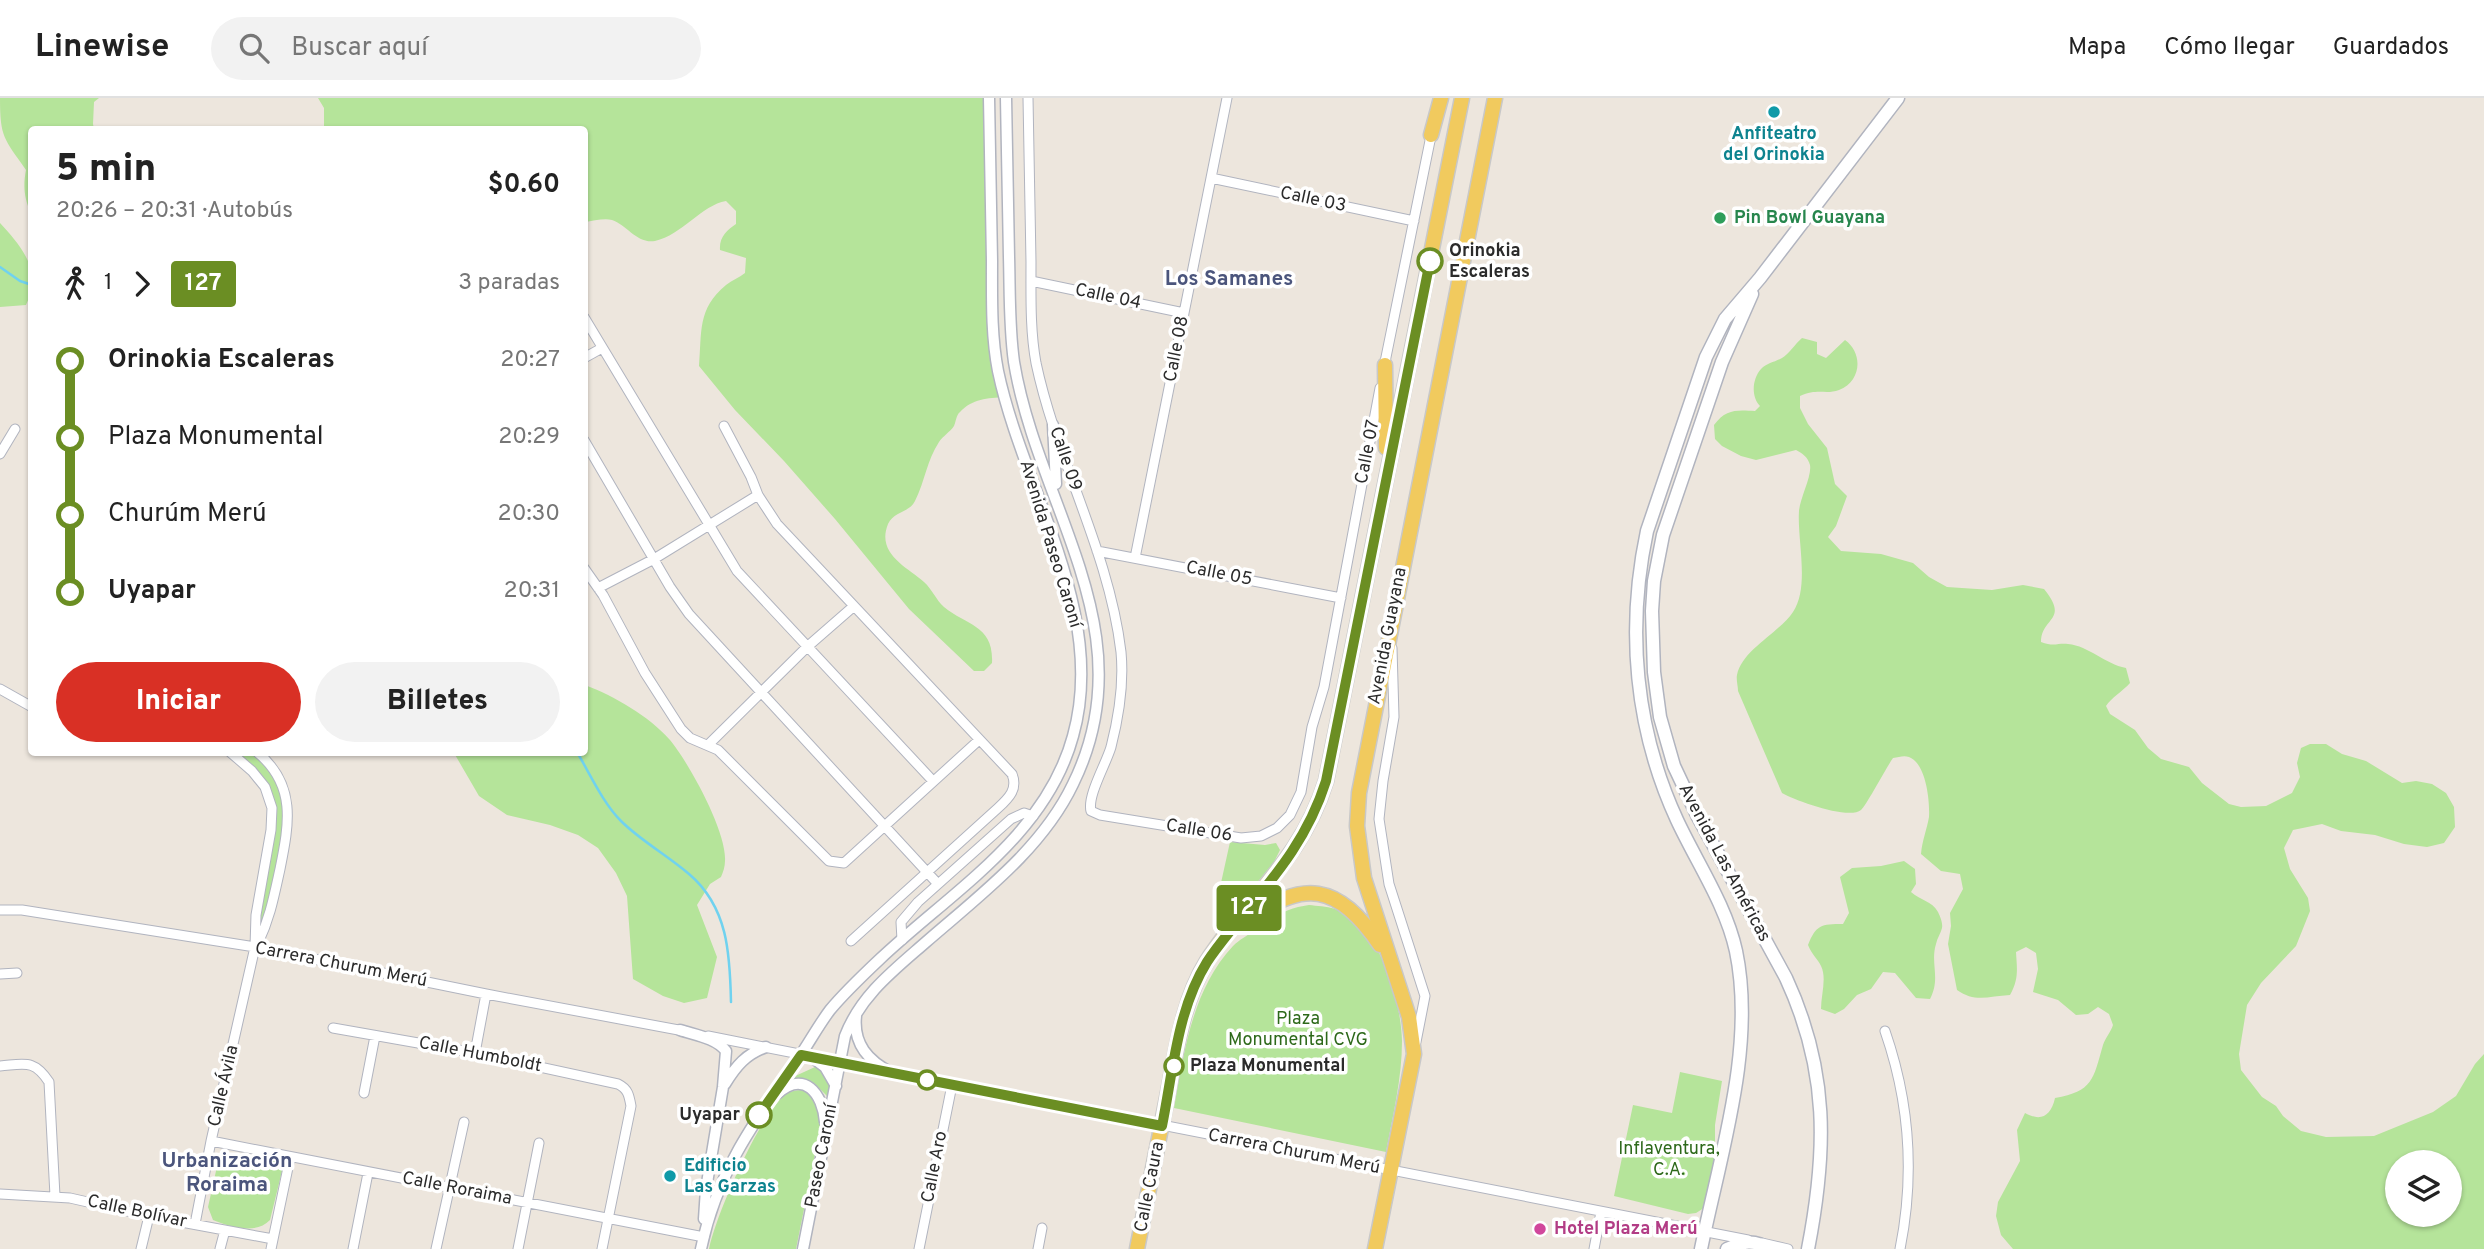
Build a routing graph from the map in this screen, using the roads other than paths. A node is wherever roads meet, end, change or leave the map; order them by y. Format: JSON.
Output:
{"nodes":[{"id":1,"x":989,"y":98,"type":"edge"},
{"id":2,"x":1006,"y":98,"type":"edge"},
{"id":3,"x":1028,"y":98,"type":"edge"},
{"id":4,"x":1227,"y":98,"type":"edge"},
{"id":5,"x":1440,"y":98,"type":"edge"},
{"id":6,"x":1462,"y":98,"type":"edge"},
{"id":7,"x":1495,"y":98,"type":"edge"},
{"id":8,"x":1898,"y":98,"type":"edge"},
{"id":9,"x":1431,"y":135,"type":"joint"},
{"id":10,"x":1211,"y":178,"type":"junction"},
{"id":11,"x":1414,"y":221,"type":"junction"},
{"id":12,"x":1760,"y":278,"type":"junction"},
{"id":13,"x":1031,"y":281,"type":"junction"},
{"id":14,"x":1184,"y":313,"type":"junction"},
{"id":15,"x":588,"y":324,"type":"edge"},
{"id":16,"x":602,"y":348,"type":"junction"},
{"id":17,"x":588,"y":356,"type":"edge"},
{"id":18,"x":1385,"y":365,"type":"junction"},
{"id":19,"x":1053,"y":425,"type":"junction"},
{"id":20,"x":724,"y":426,"type":"dead end"},
{"id":21,"x":15,"y":429,"type":"dead end"},
{"id":22,"x":588,"y":447,"type":"edge"},
{"id":23,"x":0,"y":454,"type":"edge"},
{"id":24,"x":758,"y":495,"type":"junction"},
{"id":25,"x":1383,"y":497,"type":"junction"},
{"id":26,"x":1655,"y":505,"type":"junction"},
{"id":27,"x":1672,"y":508,"type":"junction"},
{"id":28,"x":1060,"y":510,"type":"junction"},
{"id":29,"x":708,"y":526,"type":"junction"},
{"id":30,"x":1097,"y":551,"type":"junction"},
{"id":31,"x":1135,"y":558,"type":"junction"},
{"id":32,"x":654,"y":559,"type":"junction"},
{"id":33,"x":588,"y":574,"type":"edge"},
{"id":34,"x":598,"y":588,"type":"junction"},
{"id":35,"x":1341,"y":598,"type":"junction"},
{"id":36,"x":854,"y":606,"type":"junction"},
{"id":37,"x":1390,"y":626,"type":"junction"},
{"id":38,"x":807,"y":647,"type":"junction"},
{"id":39,"x":0,"y":689,"type":"edge"},
{"id":40,"x":760,"y":692,"type":"junction"},
{"id":41,"x":28,"y":705,"type":"edge"},
{"id":42,"x":1660,"y":717,"type":"junction"},
{"id":43,"x":1644,"y":720,"type":"junction"},
{"id":44,"x":979,"y":740,"type":"junction"},
{"id":45,"x":709,"y":744,"type":"junction"},
{"id":46,"x":235,"y":756,"type":"edge"},
{"id":47,"x":261,"y":756,"type":"edge"},
{"id":48,"x":932,"y":780,"type":"junction"},
{"id":49,"x":1295,"y":805,"type":"joint"},
{"id":50,"x":1091,"y":811,"type":"joint"},
{"id":51,"x":1033,"y":816,"type":"junction"},
{"id":52,"x":883,"y":825,"type":"junction"},
{"id":53,"x":926,"y":872,"type":"junction"},
{"id":54,"x":937,"y":884,"type":"junction"},
{"id":55,"x":0,"y":910,"type":"edge"},
{"id":56,"x":1226,"y":937,"type":"junction"},
{"id":57,"x":902,"y":940,"type":"junction"},
{"id":58,"x":852,"y":941,"type":"dead end"},
{"id":59,"x":255,"y":947,"type":"junction"},
{"id":60,"x":1393,"y":971,"type":"junction"},
{"id":61,"x":17,"y":973,"type":"dead end"},
{"id":62,"x":0,"y":974,"type":"edge"},
{"id":63,"x":486,"y":994,"type":"junction"},
{"id":64,"x":856,"y":1011,"type":"junction"},
{"id":65,"x":333,"y":1028,"type":"dead end"},
{"id":66,"x":680,"y":1030,"type":"junction"},
{"id":67,"x":1885,"y":1031,"type":"dead end"},
{"id":68,"x":376,"y":1036,"type":"junction"},
{"id":69,"x":766,"y":1047,"type":"junction"},
{"id":70,"x":475,"y":1053,"type":"junction"},
{"id":71,"x":1414,"y":1054,"type":"junction"},
{"id":72,"x":801,"y":1055,"type":"junction"},
{"id":73,"x":813,"y":1058,"type":"junction"},
{"id":74,"x":840,"y":1063,"type":"junction"},
{"id":75,"x":0,"y":1066,"type":"edge"},
{"id":76,"x":892,"y":1073,"type":"junction"},
{"id":77,"x":952,"y":1085,"type":"junction"},
{"id":78,"x":836,"y":1086,"type":"junction"},
{"id":79,"x":723,"y":1087,"type":"junction"},
{"id":80,"x":364,"y":1093,"type":"dead end"},
{"id":81,"x":767,"y":1103,"type":"junction"},
{"id":82,"x":464,"y":1122,"type":"dead end"},
{"id":83,"x":1162,"y":1126,"type":"junction"},
{"id":84,"x":825,"y":1139,"type":"junction"},
{"id":85,"x":211,"y":1140,"type":"junction"},
{"id":86,"x":539,"y":1143,"type":"dead end"},
{"id":87,"x":290,"y":1158,"type":"junction"},
{"id":88,"x":1391,"y":1171,"type":"junction"},
{"id":89,"x":368,"y":1173,"type":"junction"},
{"id":90,"x":450,"y":1187,"type":"junction"},
{"id":91,"x":0,"y":1194,"type":"edge"},
{"id":92,"x":55,"y":1196,"type":"junction"},
{"id":93,"x":527,"y":1203,"type":"junction"},
{"id":94,"x":1601,"y":1212,"type":"junction"},
{"id":95,"x":149,"y":1216,"type":"junction"},
{"id":96,"x":608,"y":1219,"type":"junction"},
{"id":97,"x":195,"y":1224,"type":"junction"},
{"id":98,"x":1042,"y":1228,"type":"dead end"},
{"id":99,"x":225,"y":1230,"type":"junction"},
{"id":100,"x":1705,"y":1232,"type":"junction"},
{"id":101,"x":272,"y":1239,"type":"junction"},
{"id":102,"x":1756,"y":1242,"type":"junction"},
{"id":103,"x":703,"y":1243,"type":"edge"},
{"id":104,"x":141,"y":1249,"type":"edge"},
{"id":105,"x":220,"y":1249,"type":"edge"},
{"id":106,"x":271,"y":1249,"type":"edge"},
{"id":107,"x":353,"y":1249,"type":"edge"},
{"id":108,"x":436,"y":1249,"type":"edge"},
{"id":109,"x":518,"y":1249,"type":"edge"},
{"id":110,"x":602,"y":1249,"type":"edge"},
{"id":111,"x":803,"y":1249,"type":"edge"},
{"id":112,"x":919,"y":1249,"type":"edge"},
{"id":113,"x":1038,"y":1249,"type":"edge"},
{"id":114,"x":1137,"y":1249,"type":"edge"},
{"id":115,"x":1375,"y":1249,"type":"edge"},
{"id":116,"x":1594,"y":1249,"type":"edge"},
{"id":117,"x":1701,"y":1249,"type":"edge"},
{"id":118,"x":1727,"y":1249,"type":"edge"},
{"id":119,"x":1768,"y":1249,"type":"edge"},
{"id":120,"x":1788,"y":1249,"type":"edge"},
{"id":121,"x":1808,"y":1249,"type":"edge"},
{"id":122,"x":1900,"y":1249,"type":"edge"}],
"edges":[{"from":1,"to":51,"type":"street","name":"Avenida Paseo Caroní"},
{"from":2,"to":28,"type":"street","name":"Avenida Paseo Caroní"},
{"from":3,"to":13,"type":"street","name":"Calle 09"},
{"from":4,"to":10,"type":"street","name":"Calle 08"},
{"from":5,"to":9,"type":"main road"},
{"from":6,"to":25,"type":"main road","name":"Avenida Guayana"},
{"from":7,"to":37,"type":"main road","name":"Avenida Guayana"},
{"from":8,"to":12,"type":"main road","name":"Avenida Las Américas"},
{"from":9,"to":11,"type":"street","name":"Calle 07"},
{"from":10,"to":11,"type":"street","name":"Calle 03"},
{"from":10,"to":14,"type":"street","name":"Calle 08"},
{"from":11,"to":18,"type":"street","name":"Calle 07"},
{"from":12,"to":26,"type":"main road","name":"Avenida Las Américas"},
{"from":12,"to":27,"type":"main road","name":"Avenida Las Américas"},
{"from":13,"to":14,"type":"street","name":"Calle 04"},
{"from":13,"to":19,"type":"street","name":"Calle 09"},
{"from":14,"to":31,"type":"street","name":"Calle 08"},
{"from":15,"to":16,"type":"street"},
{"from":16,"to":17,"type":"street"},
{"from":16,"to":29,"type":"street"},
{"from":18,"to":25,"type":"main road"},
{"from":18,"to":35,"type":"street","name":"Calle 07"},
{"from":19,"to":28,"type":"street"},
{"from":19,"to":30,"type":"street","name":"Calle 09"},
{"from":20,"to":24,"type":"street"},
{"from":21,"to":23,"type":"street"},
{"from":22,"to":32,"type":"street"},
{"from":24,"to":29,"type":"street"},
{"from":24,"to":36,"type":"street"},
{"from":25,"to":56,"type":"main road","name":"Avenida Guayana"},
{"from":26,"to":27,"type":"main road"},
{"from":26,"to":43,"type":"main road","name":"Avenida Las Américas"},
{"from":27,"to":42,"type":"main road","name":"Avenida Las Américas"},
{"from":28,"to":64,"type":"street","name":"Avenida Paseo Caroní"},
{"from":29,"to":32,"type":"street"},
{"from":29,"to":38,"type":"street"},
{"from":30,"to":31,"type":"street","name":"Calle 05"},
{"from":30,"to":50,"type":"street","name":"Calle 09"},
{"from":31,"to":35,"type":"street","name":"Calle 05"},
{"from":32,"to":34,"type":"street"},
{"from":32,"to":40,"type":"street"},
{"from":33,"to":34,"type":"street"},
{"from":34,"to":45,"type":"street"},
{"from":35,"to":49,"type":"street","name":"Calle 07"},
{"from":36,"to":38,"type":"street"},
{"from":36,"to":44,"type":"street"},
{"from":37,"to":60,"type":"main road","name":"Avenida Guayana"},
{"from":37,"to":71,"type":"street"},
{"from":38,"to":40,"type":"street"},
{"from":38,"to":48,"type":"street"},
{"from":39,"to":41,"type":"street"},
{"from":40,"to":45,"type":"street"},
{"from":40,"to":52,"type":"street"},
{"from":42,"to":43,"type":"main road"},
{"from":42,"to":121,"type":"main road","name":"Avenida Las Américas"},
{"from":43,"to":100,"type":"main road","name":"Avenida Las Américas"},
{"from":44,"to":48,"type":"street"},
{"from":44,"to":53,"type":"street"},
{"from":45,"to":52,"type":"street"},
{"from":46,"to":59,"type":"street"},
{"from":47,"to":59,"type":"street"},
{"from":48,"to":52,"type":"street"},
{"from":49,"to":50,"type":"street","name":"Calle 06"},
{"from":51,"to":54,"type":"street"},
{"from":51,"to":57,"type":"street","name":"Avenida Paseo Caroní"},
{"from":52,"to":53,"type":"street"},
{"from":53,"to":54,"type":"street"},
{"from":53,"to":58,"type":"street"},
{"from":54,"to":57,"type":"street"},
{"from":55,"to":59,"type":"street","name":"Carrera Churum Merú"},
{"from":56,"to":60,"type":"main road"},
{"from":56,"to":83,"type":"main road","name":"Avenida Guayana"},
{"from":57,"to":72,"type":"street","name":"Avenida Paseo Caroní"},
{"from":59,"to":63,"type":"street","name":"Carrera Churum Merú"},
{"from":59,"to":85,"type":"street","name":"Calle Ávila"},
{"from":60,"to":71,"type":"main road","name":"Avenida Guayana"},
{"from":61,"to":62,"type":"street"},
{"from":63,"to":66,"type":"street","name":"Carrera Churum Merú"},
{"from":63,"to":70,"type":"street"},
{"from":64,"to":74,"type":"street","name":"Avenida Paseo Caroní"},
{"from":64,"to":76,"type":"street"},
{"from":65,"to":68,"type":"street","name":"Calle Humboldt"},
{"from":66,"to":69,"type":"street","name":"Carrera Churum Merú"},
{"from":66,"to":79,"type":"street"},
{"from":67,"to":122,"type":"street"},
{"from":68,"to":70,"type":"street","name":"Calle Humboldt"},
{"from":68,"to":80,"type":"street"},
{"from":69,"to":72,"type":"street","name":"Carrera Churum Merú"},
{"from":69,"to":79,"type":"street"},
{"from":70,"to":96,"type":"street","name":"Calle Humboldt"},
{"from":71,"to":88,"type":"main road","name":"Avenida Guayana"},
{"from":72,"to":73,"type":"street","name":"Carrera Churum Merú"},
{"from":72,"to":81,"type":"street"},
{"from":73,"to":74,"type":"street","name":"Carrera Churum Merú"},
{"from":73,"to":78,"type":"street"},
{"from":74,"to":76,"type":"street","name":"Carrera Churum Merú"},
{"from":74,"to":78,"type":"street","name":"Paseo Caroní"},
{"from":75,"to":92,"type":"street"},
{"from":76,"to":77,"type":"street","name":"Carrera Churum Merú"},
{"from":77,"to":83,"type":"street","name":"Carrera Churum Merú"},
{"from":77,"to":112,"type":"street","name":"Calle Aro"},
{"from":78,"to":84,"type":"street","name":"Paseo Caroní"},
{"from":79,"to":103,"type":"street"},
{"from":81,"to":84,"type":"street"},
{"from":81,"to":103,"type":"street"},
{"from":82,"to":90,"type":"street"},
{"from":83,"to":88,"type":"street","name":"Carrera Churum Merú"},
{"from":83,"to":114,"type":"main road","name":"Calle Caura"},
{"from":84,"to":111,"type":"street","name":"Paseo Caroní"},
{"from":85,"to":87,"type":"street","name":"Calle Roraima"},
{"from":85,"to":97,"type":"street","name":"Calle Ávila"},
{"from":86,"to":93,"type":"street"},
{"from":87,"to":89,"type":"street","name":"Calle Roraima"},
{"from":87,"to":101,"type":"street"},
{"from":88,"to":94,"type":"street","name":"Carrera Churum Merú"},
{"from":88,"to":115,"type":"main road","name":"Avenida Guayana"},
{"from":89,"to":90,"type":"street","name":"Calle Roraima"},
{"from":89,"to":107,"type":"street"},
{"from":90,"to":93,"type":"street","name":"Calle Roraima"},
{"from":90,"to":108,"type":"street"},
{"from":91,"to":92,"type":"street","name":"Calle Bolívar"},
{"from":92,"to":95,"type":"street","name":"Calle Bolívar"},
{"from":93,"to":96,"type":"street","name":"Calle Roraima"},
{"from":93,"to":109,"type":"street"},
{"from":94,"to":100,"type":"street","name":"Carrera Churum Merú"},
{"from":94,"to":116,"type":"street"},
{"from":95,"to":97,"type":"street","name":"Calle Bolívar"},
{"from":95,"to":104,"type":"street"},
{"from":96,"to":103,"type":"street","name":"Calle Roraima"},
{"from":96,"to":110,"type":"street"},
{"from":97,"to":99,"type":"street","name":"Calle Bolívar"},
{"from":98,"to":113,"type":"street"},
{"from":99,"to":101,"type":"street","name":"Calle Bolívar"},
{"from":99,"to":105,"type":"street"},
{"from":100,"to":102,"type":"street","name":"Carrera Churum Merú"},
{"from":100,"to":117,"type":"main road","name":"Avenida Las Américas"},
{"from":101,"to":106,"type":"street"},
{"from":102,"to":118,"type":"main road"},
{"from":102,"to":119,"type":"main road"},
{"from":102,"to":120,"type":"street","name":"Carrera Churum Merú"}]}
